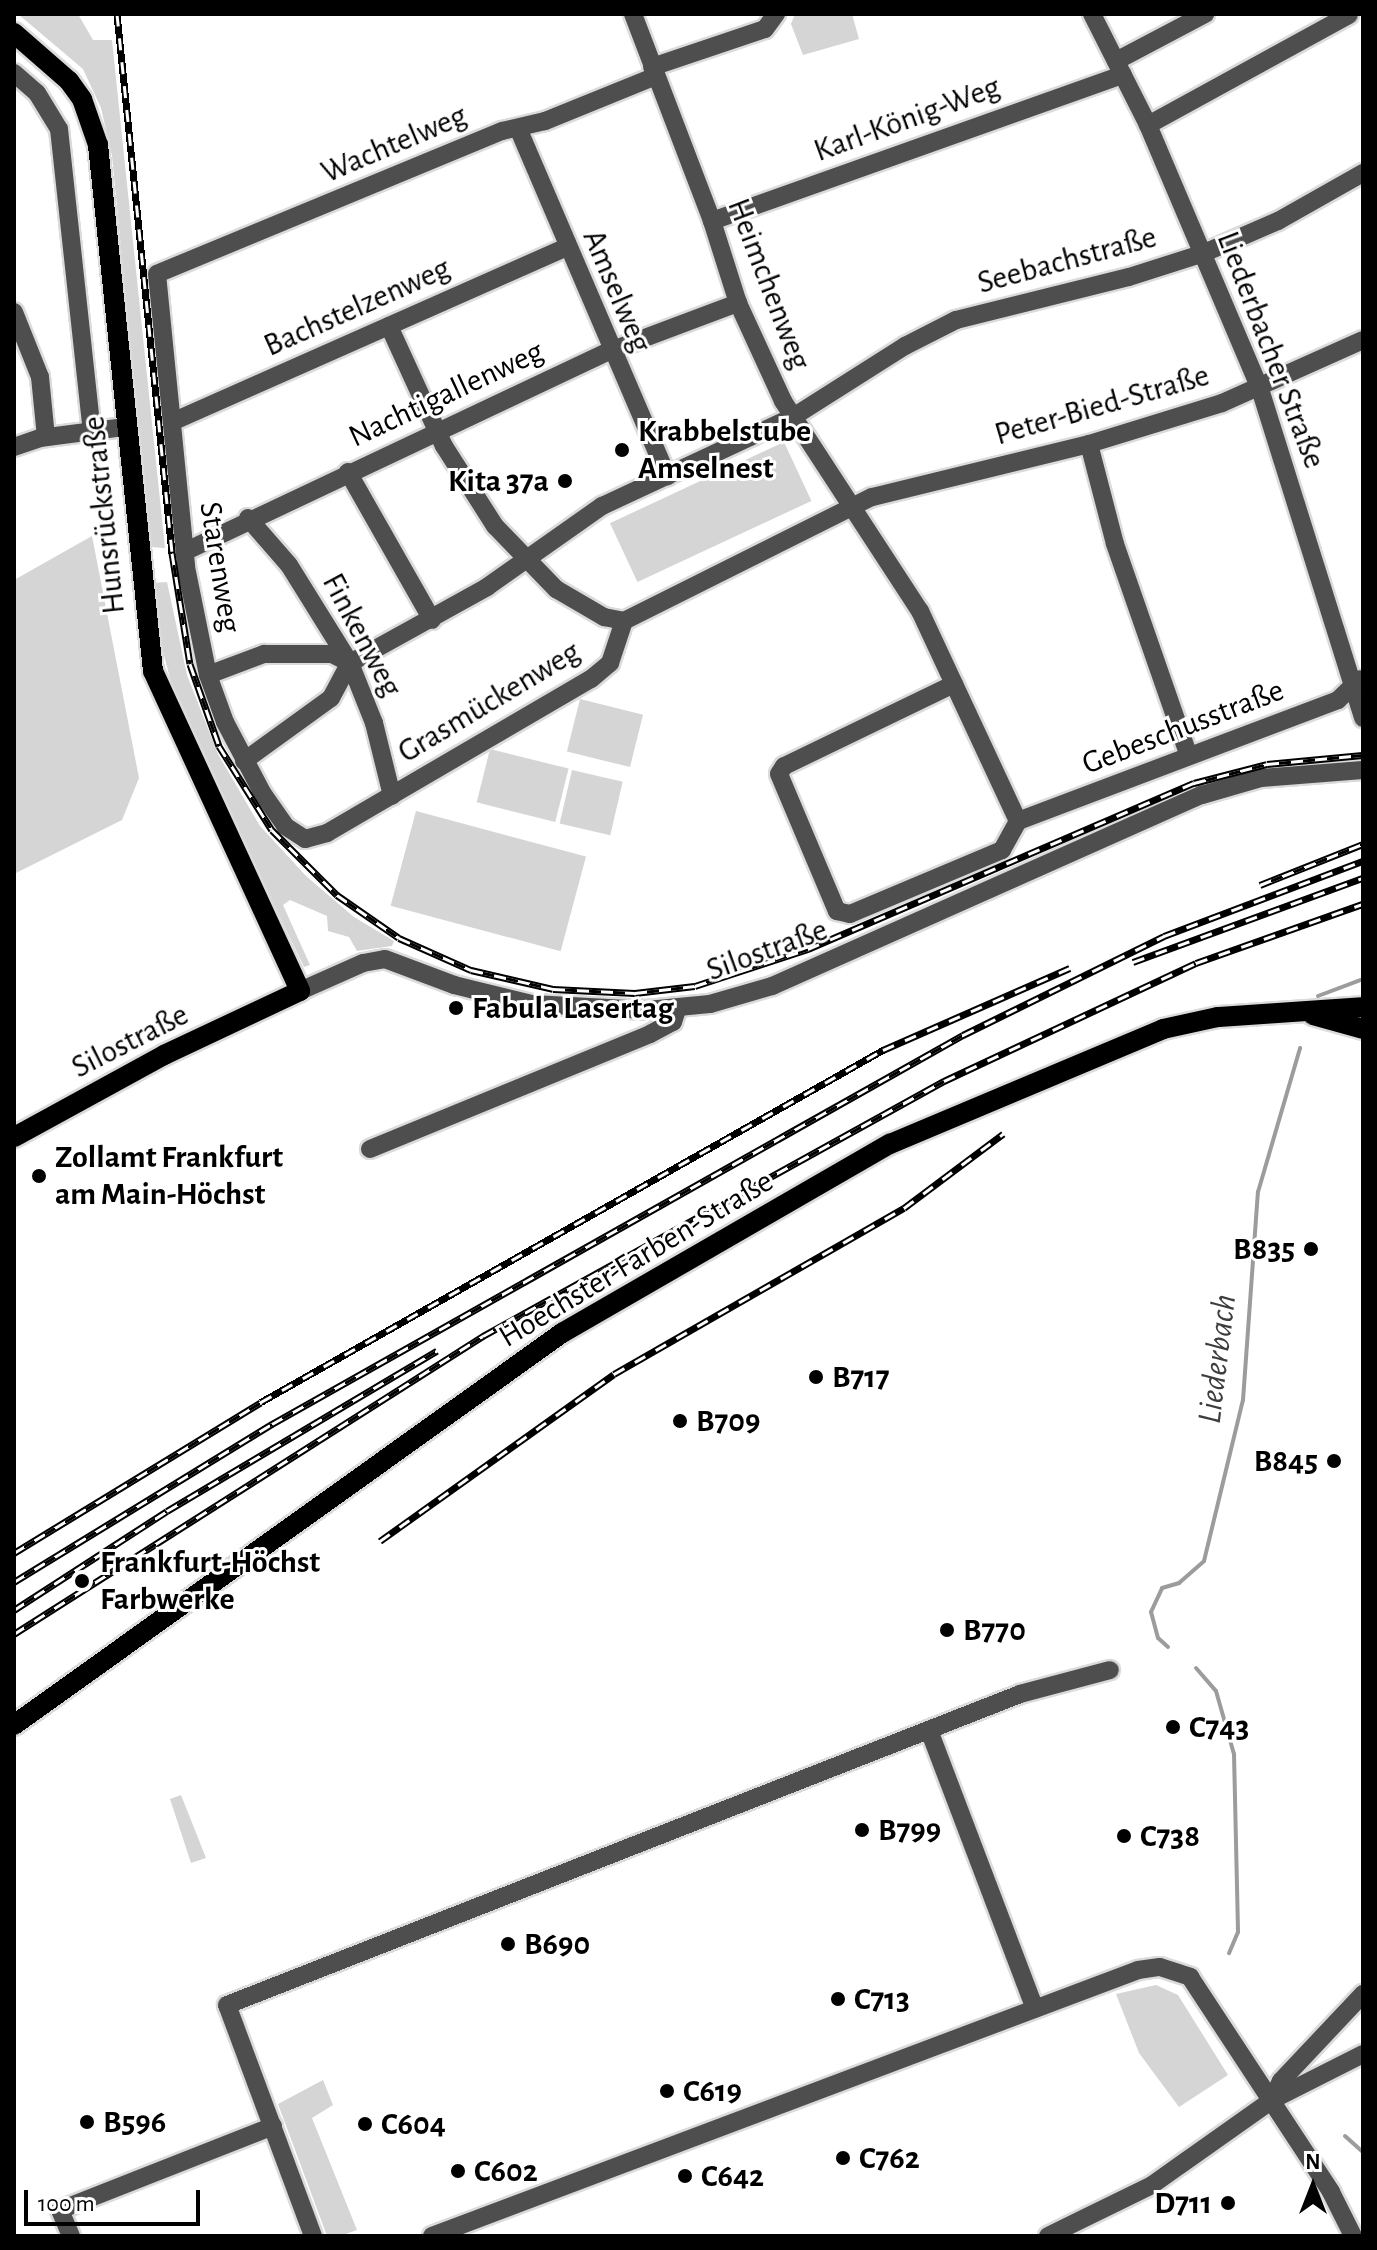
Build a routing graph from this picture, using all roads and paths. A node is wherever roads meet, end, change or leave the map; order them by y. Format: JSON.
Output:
{"nodes":[{"id":1,"x":633,"y":14,"type":"edge"},
{"id":2,"x":776,"y":14,"type":"edge"},
{"id":3,"x":1092,"y":14,"type":"edge"},
{"id":4,"x":1205,"y":14,"type":"edge"},
{"id":5,"x":1349,"y":15,"type":"edge"},
{"id":6,"x":14,"y":33,"type":"edge"},
{"id":7,"x":1120,"y":68,"type":"junction"},
{"id":8,"x":654,"y":72,"type":"junction"},
{"id":9,"x":14,"y":73,"type":"edge"},
{"id":10,"x":1148,"y":125,"type":"junction"},
{"id":11,"x":518,"y":128,"type":"junction"},
{"id":12,"x":1363,"y":173,"type":"edge"},
{"id":13,"x":712,"y":221,"type":"junction"},
{"id":14,"x":566,"y":247,"type":"junction"},
{"id":15,"x":1204,"y":253,"type":"junction"},
{"id":16,"x":157,"y":274,"type":"joint"},
{"id":17,"x":738,"y":303,"type":"junction"},
{"id":18,"x":14,"y":312,"type":"edge"},
{"id":19,"x":389,"y":326,"type":"junction"},
{"id":20,"x":1363,"y":340,"type":"edge"},
{"id":21,"x":610,"y":351,"type":"junction"},
{"id":22,"x":1260,"y":389,"type":"junction"},
{"id":23,"x":793,"y":417,"type":"junction"},
{"id":24,"x":172,"y":422,"type":"junction"},
{"id":25,"x":125,"y":427,"type":"junction"},
{"id":26,"x":92,"y":431,"type":"junction"},
{"id":27,"x":438,"y":433,"type":"junction"},
{"id":28,"x":46,"y":437,"type":"junction"},
{"id":29,"x":1089,"y":444,"type":"junction"},
{"id":30,"x":14,"y":447,"type":"edge"},
{"id":31,"x":348,"y":472,"type":"junction"},
{"id":32,"x":667,"y":476,"type":"junction"},
{"id":33,"x":850,"y":509,"type":"junction"},
{"id":34,"x":248,"y":518,"type":"junction"},
{"id":35,"x":184,"y":552,"type":"junction"},
{"id":36,"x":523,"y":561,"type":"junction"},
{"id":37,"x":432,"y":620,"type":"junction"},
{"id":38,"x":624,"y":621,"type":"junction"},
{"id":39,"x":350,"y":663,"type":"junction"},
{"id":40,"x":208,"y":675,"type":"junction"},
{"id":41,"x":1359,"y":680,"type":"edge"},
{"id":42,"x":954,"y":684,"type":"junction"},
{"id":43,"x":1363,"y":718,"type":"edge"},
{"id":44,"x":1188,"y":754,"type":"junction"},
{"id":45,"x":244,"y":761,"type":"junction"},
{"id":46,"x":1363,"y":770,"type":"edge"},
{"id":47,"x":392,"y":796,"type":"junction"},
{"id":48,"x":1018,"y":821,"type":"junction"},
{"id":49,"x":305,"y":839,"type":"joint"},
{"id":50,"x":300,"y":991,"type":"junction"},
{"id":51,"x":1363,"y":1007,"type":"edge"},
{"id":52,"x":677,"y":1010,"type":"junction"},
{"id":53,"x":1285,"y":1012,"type":"junction"},
{"id":54,"x":1324,"y":1017,"type":"junction"},
{"id":55,"x":1363,"y":1019,"type":"edge"},
{"id":56,"x":1363,"y":1029,"type":"edge"},
{"id":57,"x":14,"y":1137,"type":"edge"},
{"id":58,"x":370,"y":1149,"type":"dead end"},
{"id":59,"x":1110,"y":1670,"type":"dead end"},
{"id":60,"x":14,"y":1725,"type":"edge"},
{"id":61,"x":929,"y":1730,"type":"junction"},
{"id":62,"x":1363,"y":1994,"type":"edge"},
{"id":63,"x":1035,"y":2009,"type":"junction"},
{"id":64,"x":1363,"y":2054,"type":"edge"},
{"id":65,"x":1272,"y":2100,"type":"junction"},
{"id":66,"x":273,"y":2126,"type":"junction"},
{"id":67,"x":71,"y":2236,"type":"edge"},
{"id":68,"x":313,"y":2236,"type":"edge"},
{"id":69,"x":432,"y":2236,"type":"edge"},
{"id":70,"x":1048,"y":2236,"type":"edge"},
{"id":71,"x":1353,"y":2236,"type":"edge"}],
"edges":[{"from":1,"to":8,"type":"street","name":"Heimchenweg"},
{"from":2,"to":8,"type":"street","name":"Wachtelweg"},
{"from":3,"to":7,"type":"street","name":"Liederbacher Straße"},
{"from":4,"to":7,"type":"street","name":"Karl-König-Weg"},
{"from":5,"to":10,"type":"street"},
{"from":6,"to":25,"type":"main road","name":"Hunsrückstraße"},
{"from":7,"to":10,"type":"street","name":"Liederbacher Straße"},
{"from":7,"to":13,"type":"street","name":"Karl-König-Weg"},
{"from":8,"to":11,"type":"street","name":"Wachtelweg"},
{"from":8,"to":13,"type":"street","name":"Heimchenweg"},
{"from":9,"to":26,"type":"street"},
{"from":10,"to":15,"type":"street","name":"Liederbacher Straße"},
{"from":11,"to":14,"type":"street","name":"Amselweg"},
{"from":11,"to":16,"type":"street","name":"Wachtelweg"},
{"from":12,"to":15,"type":"street","name":"Seebachstraße"},
{"from":13,"to":17,"type":"street","name":"Heimchenweg"},
{"from":14,"to":19,"type":"street","name":"Bachstelzenweg"},
{"from":14,"to":21,"type":"street","name":"Amselweg"},
{"from":15,"to":22,"type":"street","name":"Liederbacher Straße"},
{"from":15,"to":23,"type":"street","name":"Seebachstraße"},
{"from":16,"to":24,"type":"street","name":"Starenweg"},
{"from":17,"to":21,"type":"street","name":"Nachtigallenweg"},
{"from":17,"to":23,"type":"street","name":"Heimchenweg"},
{"from":18,"to":28,"type":"street"},
{"from":19,"to":24,"type":"street","name":"Bachstelzenweg"},
{"from":19,"to":27,"type":"street"},
{"from":20,"to":22,"type":"street","name":"Peter-Bied-Straße"},
{"from":21,"to":27,"type":"street","name":"Nachtigallenweg"},
{"from":21,"to":32,"type":"street","name":"Amselweg"},
{"from":22,"to":29,"type":"street","name":"Peter-Bied-Straße"},
{"from":22,"to":41,"type":"street","name":"Liederbacher Straße"},
{"from":23,"to":32,"type":"street","name":"Seebachstraße"},
{"from":23,"to":33,"type":"street","name":"Heimchenweg"},
{"from":24,"to":35,"type":"street","name":"Starenweg"},
{"from":25,"to":26,"type":"street"},
{"from":25,"to":50,"type":"main road","name":"Hunsrückstraße"},
{"from":26,"to":28,"type":"street"},
{"from":27,"to":31,"type":"street","name":"Nachtigallenweg"},
{"from":27,"to":36,"type":"street"},
{"from":28,"to":30,"type":"street"},
{"from":29,"to":33,"type":"street","name":"Peter-Bied-Straße"},
{"from":29,"to":44,"type":"street"},
{"from":31,"to":34,"type":"street","name":"Nachtigallenweg"},
{"from":31,"to":37,"type":"street"},
{"from":32,"to":36,"type":"street","name":"Seebachstraße"},
{"from":33,"to":38,"type":"street"},
{"from":33,"to":42,"type":"street","name":"Heimchenweg"},
{"from":34,"to":35,"type":"street","name":"Nachtigallenweg"},
{"from":34,"to":39,"type":"street","name":"Finkenweg"},
{"from":35,"to":40,"type":"street","name":"Starenweg"},
{"from":36,"to":37,"type":"street","name":"Seebachstraße"},
{"from":36,"to":38,"type":"street"},
{"from":37,"to":39,"type":"street","name":"Seebachstraße"},
{"from":38,"to":47,"type":"street","name":"Grasmückenweg"},
{"from":39,"to":40,"type":"street"},
{"from":39,"to":45,"type":"street"},
{"from":39,"to":47,"type":"street","name":"Finkenweg"},
{"from":40,"to":45,"type":"street","name":"Starenweg"},
{"from":41,"to":43,"type":"street","name":"Liederbacher Straße"},
{"from":41,"to":44,"type":"street","name":"Gebeschusstraße"},
{"from":42,"to":48,"type":"street","name":"Heimchenweg"},
{"from":42,"to":48,"type":"street"},
{"from":44,"to":48,"type":"street","name":"Gebeschusstraße"},
{"from":45,"to":49,"type":"street","name":"Starenweg"},
{"from":46,"to":52,"type":"street","name":"Silostraße"},
{"from":47,"to":49,"type":"street","name":"Grasmückenweg"},
{"from":50,"to":52,"type":"street","name":"Silostraße"},
{"from":50,"to":57,"type":"main road","name":"Silostraße"},
{"from":51,"to":53,"type":"main road","name":"Hoechster-Farben-Straße"},
{"from":52,"to":58,"type":"street"},
{"from":53,"to":54,"type":"main road"},
{"from":53,"to":60,"type":"main road","name":"Hoechster-Farben-Straße"},
{"from":54,"to":55,"type":"street"},
{"from":54,"to":56,"type":"main road"},
{"from":59,"to":61,"type":"street"},
{"from":61,"to":63,"type":"street"},
{"from":61,"to":66,"type":"street"},
{"from":62,"to":65,"type":"street"},
{"from":63,"to":65,"type":"street"},
{"from":63,"to":69,"type":"street"},
{"from":64,"to":65,"type":"street"},
{"from":65,"to":70,"type":"street"},
{"from":65,"to":71,"type":"street"},
{"from":66,"to":67,"type":"street"},
{"from":66,"to":68,"type":"street"}]}
